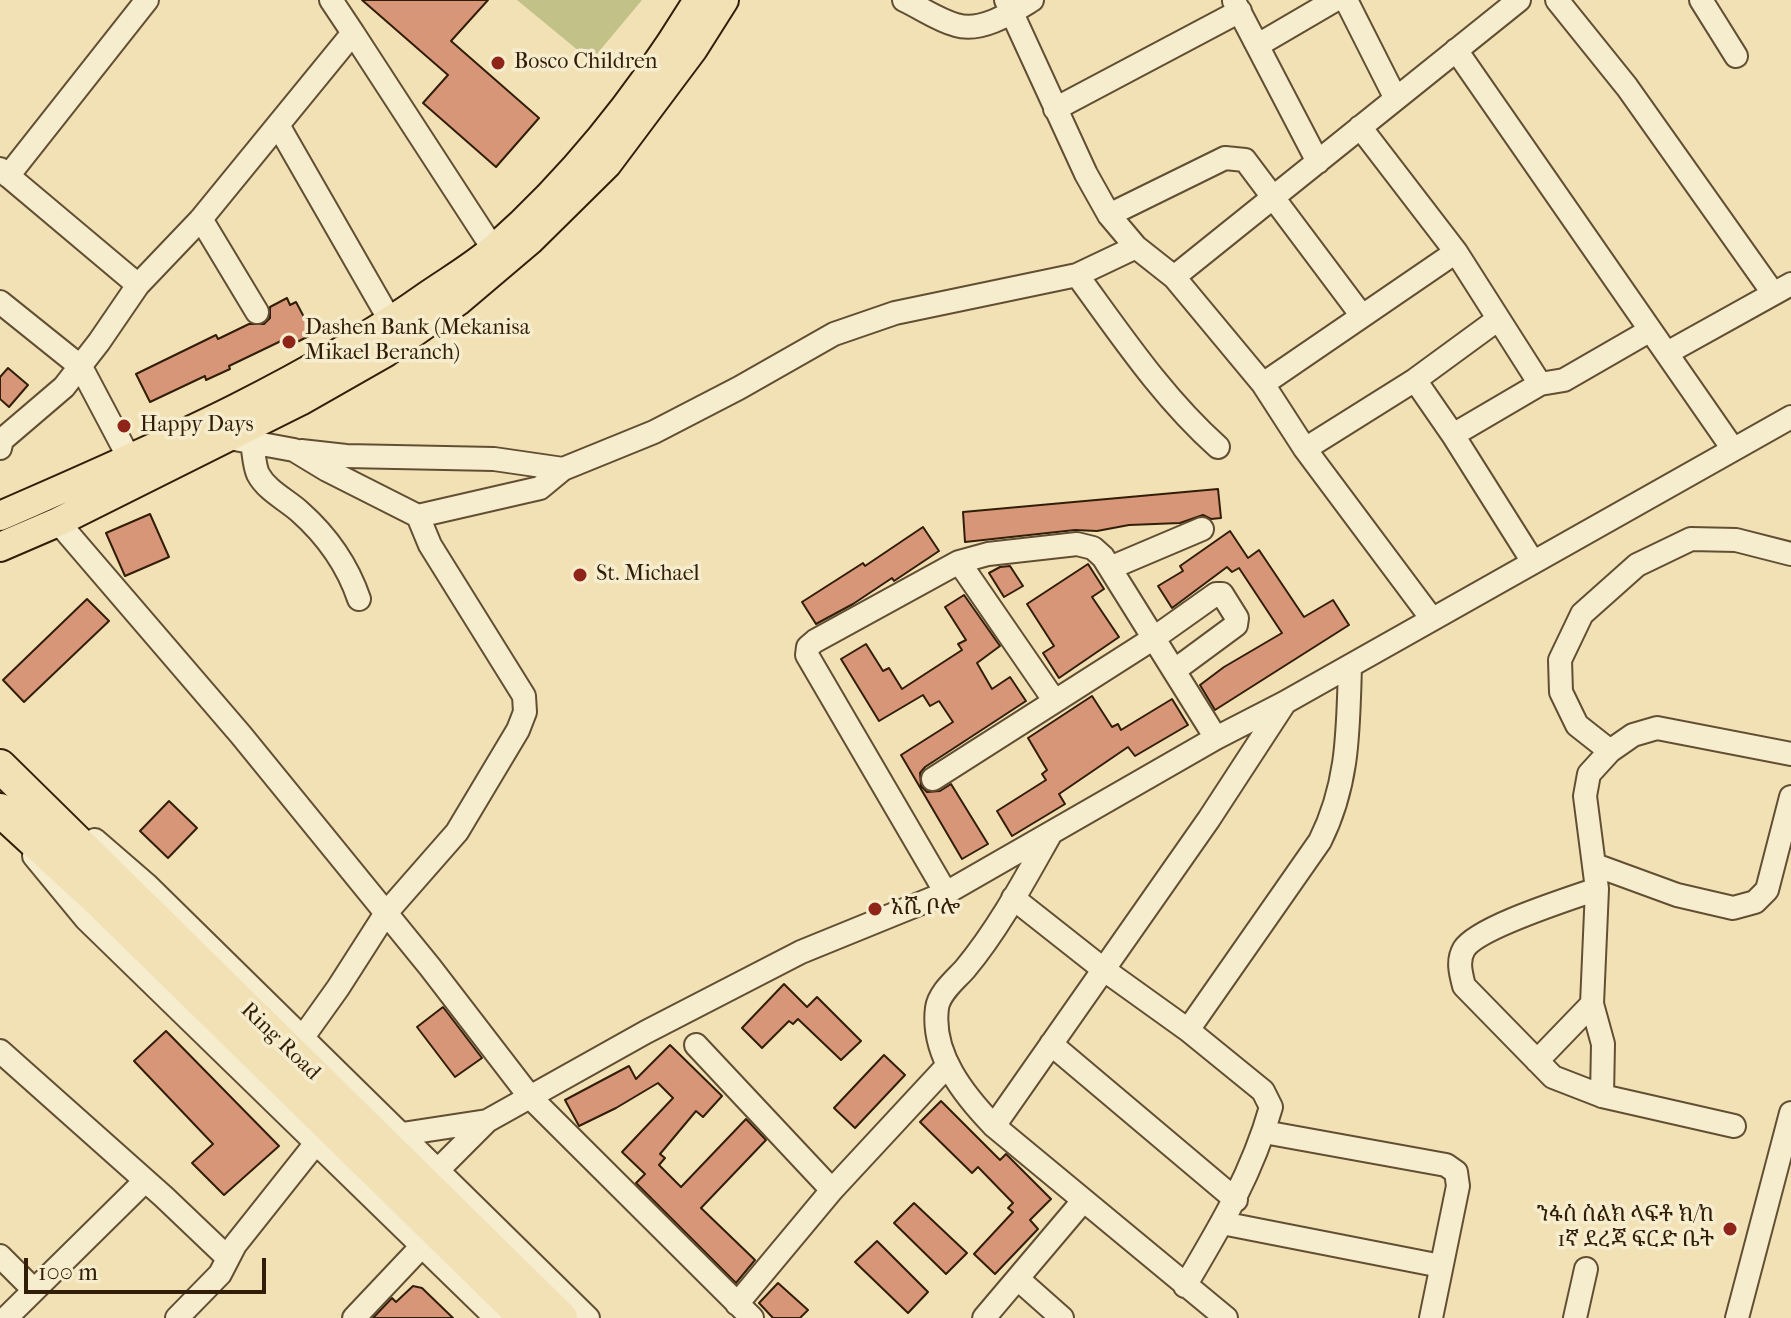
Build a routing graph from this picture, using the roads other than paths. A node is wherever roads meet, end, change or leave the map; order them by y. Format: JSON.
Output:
{"nodes":[{"id":1,"x":331,"y":0,"type":"edge"},
{"id":2,"x":698,"y":0,"type":"edge"},
{"id":3,"x":724,"y":0,"type":"edge"},
{"id":4,"x":904,"y":0,"type":"edge"},
{"id":5,"x":1032,"y":0,"type":"edge"},
{"id":6,"x":1335,"y":0,"type":"edge"},
{"id":7,"x":1346,"y":0,"type":"edge"},
{"id":8,"x":1519,"y":0,"type":"edge"},
{"id":9,"x":1557,"y":0,"type":"edge"},
{"id":10,"x":1701,"y":0,"type":"edge"},
{"id":11,"x":141,"y":2,"type":"edge"},
{"id":12,"x":1009,"y":6,"type":"edge"},
{"id":13,"x":1237,"y":6,"type":"edge"},
{"id":14,"x":353,"y":33,"type":"junction"},
{"id":15,"x":1258,"y":45,"type":"junction"},
{"id":16,"x":1456,"y":50,"type":"junction"},
{"id":17,"x":1736,"y":56,"type":"dead end"},
{"id":18,"x":1395,"y":97,"type":"junction"},
{"id":19,"x":1055,"y":109,"type":"junction"},
{"id":20,"x":278,"y":125,"type":"junction"},
{"id":21,"x":1360,"y":127,"type":"junction"},
{"id":22,"x":1318,"y":162,"type":"junction"},
{"id":23,"x":4,"y":173,"type":"edge"},
{"id":24,"x":1274,"y":199,"type":"junction"},
{"id":25,"x":1109,"y":215,"type":"junction"},
{"id":26,"x":201,"y":219,"type":"junction"},
{"id":27,"x":1136,"y":247,"type":"junction"},
{"id":28,"x":494,"y":250,"type":"junction"},
{"id":29,"x":1456,"y":252,"type":"junction"},
{"id":30,"x":1077,"y":275,"type":"junction"},
{"id":31,"x":1174,"y":277,"type":"junction"},
{"id":32,"x":138,"y":285,"type":"junction"},
{"id":33,"x":1782,"y":288,"type":"edge"},
{"id":34,"x":451,"y":293,"type":"junction"},
{"id":35,"x":0,"y":302,"type":"edge"},
{"id":36,"x":257,"y":312,"type":"dead end"},
{"id":37,"x":1362,"y":316,"type":"junction"},
{"id":38,"x":1497,"y":320,"type":"junction"},
{"id":39,"x":391,"y":322,"type":"junction"},
{"id":40,"x":1649,"y":331,"type":"junction"},
{"id":41,"x":1667,"y":353,"type":"junction"},
{"id":42,"x":81,"y":367,"type":"junction"},
{"id":43,"x":1415,"y":380,"type":"junction"},
{"id":44,"x":1263,"y":384,"type":"junction"},
{"id":45,"x":1540,"y":384,"type":"junction"},
{"id":46,"x":1791,"y":417,"type":"edge"},
{"id":47,"x":1453,"y":435,"type":"junction"},
{"id":48,"x":240,"y":440,"type":"junction"},
{"id":49,"x":1,"y":442,"type":"edge"},
{"id":50,"x":1218,"y":447,"type":"dead end"},
{"id":51,"x":1305,"y":449,"type":"junction"},
{"id":52,"x":1733,"y":449,"type":"junction"},
{"id":53,"x":294,"y":450,"type":"junction"},
{"id":54,"x":129,"y":458,"type":"junction"},
{"id":55,"x":563,"y":469,"type":"junction"},
{"id":56,"x":1,"y":511,"type":"edge"},
{"id":57,"x":418,"y":516,"type":"junction"},
{"id":58,"x":58,"y":522,"type":"junction"},
{"id":59,"x":1202,"y":529,"type":"dead end"},
{"id":60,"x":0,"y":547,"type":"edge"},
{"id":61,"x":1791,"y":554,"type":"edge"},
{"id":62,"x":959,"y":562,"type":"junction"},
{"id":63,"x":1533,"y":562,"type":"junction"},
{"id":64,"x":1110,"y":568,"type":"junction"},
{"id":65,"x":359,"y":599,"type":"dead end"},
{"id":66,"x":1432,"y":619,"type":"junction"},
{"id":67,"x":1154,"y":638,"type":"junction"},
{"id":68,"x":1350,"y":666,"type":"junction"},
{"id":69,"x":1175,"y":670,"type":"junction"},
{"id":70,"x":1054,"y":700,"type":"junction"},
{"id":71,"x":1284,"y":703,"type":"junction"},
{"id":72,"x":1216,"y":738,"type":"junction"},
{"id":73,"x":1610,"y":751,"type":"junction"},
{"id":74,"x":1791,"y":754,"type":"edge"},
{"id":75,"x":8,"y":774,"type":"edge"},
{"id":76,"x":933,"y":779,"type":"dead end"},
{"id":77,"x":1791,"y":797,"type":"edge"},
{"id":78,"x":7,"y":817,"type":"edge"},
{"id":79,"x":1052,"y":833,"type":"junction"},
{"id":80,"x":1595,"y":865,"type":"junction"},
{"id":81,"x":1597,"y":889,"type":"junction"},
{"id":82,"x":946,"y":893,"type":"junction"},
{"id":83,"x":1013,"y":898,"type":"junction"},
{"id":84,"x":386,"y":913,"type":"junction"},
{"id":85,"x":1103,"y":969,"type":"junction"},
{"id":86,"x":1592,"y":1004,"type":"junction"},
{"id":87,"x":1188,"y":1030,"type":"junction"},
{"id":88,"x":303,"y":1037,"type":"junction"},
{"id":89,"x":1051,"y":1044,"type":"junction"},
{"id":90,"x":696,"y":1045,"type":"dead end"},
{"id":91,"x":0,"y":1051,"type":"edge"},
{"id":92,"x":1537,"y":1061,"type":"junction"},
{"id":93,"x":948,"y":1065,"type":"junction"},
{"id":94,"x":1602,"y":1096,"type":"junction"},
{"id":95,"x":530,"y":1097,"type":"junction"},
{"id":96,"x":1791,"y":1113,"type":"edge"},
{"id":97,"x":487,"y":1121,"type":"junction"},
{"id":98,"x":994,"y":1126,"type":"junction"},
{"id":99,"x":1734,"y":1126,"type":"dead end"},
{"id":100,"x":1264,"y":1132,"type":"junction"},
{"id":101,"x":402,"y":1134,"type":"junction"},
{"id":102,"x":316,"y":1143,"type":"junction"},
{"id":103,"x":438,"y":1170,"type":"junction"},
{"id":104,"x":145,"y":1181,"type":"junction"},
{"id":105,"x":832,"y":1190,"type":"junction"},
{"id":106,"x":1236,"y":1200,"type":"junction"},
{"id":107,"x":1083,"y":1201,"type":"junction"},
{"id":108,"x":1222,"y":1223,"type":"junction"},
{"id":109,"x":422,"y":1246,"type":"junction"},
{"id":110,"x":0,"y":1256,"type":"edge"},
{"id":111,"x":228,"y":1258,"type":"junction"},
{"id":112,"x":1441,"y":1266,"type":"junction"},
{"id":113,"x":1586,"y":1269,"type":"dead end"},
{"id":114,"x":1018,"y":1279,"type":"junction"},
{"id":115,"x":1185,"y":1286,"type":"junction"},
{"id":116,"x":34,"y":1290,"type":"junction"},
{"id":117,"x":744,"y":1311,"type":"edge"},
{"id":118,"x":6,"y":1318,"type":"edge"},
{"id":119,"x":177,"y":1318,"type":"edge"},
{"id":120,"x":354,"y":1318,"type":"edge"},
{"id":121,"x":496,"y":1318,"type":"edge"},
{"id":122,"x":525,"y":1318,"type":"edge"},
{"id":123,"x":561,"y":1318,"type":"edge"},
{"id":124,"x":588,"y":1318,"type":"edge"},
{"id":125,"x":984,"y":1318,"type":"edge"},
{"id":126,"x":1062,"y":1318,"type":"edge"},
{"id":127,"x":1226,"y":1318,"type":"edge"},
{"id":128,"x":1431,"y":1318,"type":"edge"},
{"id":129,"x":1575,"y":1318,"type":"edge"},
{"id":130,"x":1737,"y":1318,"type":"edge"}],
"edges":[{"from":1,"to":14,"type":"street"},
{"from":2,"to":28,"type":"main road"},
{"from":3,"to":34,"type":"main road"},
{"from":4,"to":12,"type":"street"},
{"from":5,"to":12,"type":"street"},
{"from":6,"to":15,"type":"street"},
{"from":7,"to":18,"type":"street"},
{"from":8,"to":16,"type":"street"},
{"from":9,"to":33,"type":"street"},
{"from":10,"to":17,"type":"street"},
{"from":11,"to":23,"type":"street"},
{"from":12,"to":19,"type":"street"},
{"from":13,"to":15,"type":"street"},
{"from":13,"to":19,"type":"street"},
{"from":14,"to":20,"type":"street"},
{"from":14,"to":28,"type":"street"},
{"from":15,"to":22,"type":"street"},
{"from":16,"to":18,"type":"street"},
{"from":16,"to":40,"type":"street"},
{"from":18,"to":21,"type":"street"},
{"from":19,"to":25,"type":"street"},
{"from":20,"to":26,"type":"street"},
{"from":20,"to":39,"type":"street"},
{"from":21,"to":22,"type":"street"},
{"from":21,"to":29,"type":"street"},
{"from":22,"to":24,"type":"street"},
{"from":23,"to":32,"type":"street"},
{"from":24,"to":25,"type":"street"},
{"from":24,"to":31,"type":"street"},
{"from":24,"to":37,"type":"street"},
{"from":25,"to":27,"type":"street"},
{"from":26,"to":32,"type":"street"},
{"from":26,"to":36,"type":"street"},
{"from":27,"to":30,"type":"street"},
{"from":27,"to":31,"type":"street"},
{"from":28,"to":34,"type":"main road"},
{"from":29,"to":37,"type":"street"},
{"from":29,"to":38,"type":"street"},
{"from":30,"to":50,"type":"street"},
{"from":30,"to":55,"type":"street"},
{"from":31,"to":44,"type":"street"},
{"from":32,"to":42,"type":"street"},
{"from":33,"to":41,"type":"street"},
{"from":34,"to":39,"type":"main road"},
{"from":34,"to":48,"type":"main road"},
{"from":35,"to":42,"type":"street"},
{"from":37,"to":44,"type":"street"},
{"from":38,"to":43,"type":"street"},
{"from":38,"to":45,"type":"street"},
{"from":39,"to":54,"type":"main road"},
{"from":40,"to":41,"type":"street"},
{"from":40,"to":45,"type":"street"},
{"from":41,"to":52,"type":"street"},
{"from":42,"to":49,"type":"street"},
{"from":42,"to":54,"type":"street"},
{"from":43,"to":47,"type":"street"},
{"from":43,"to":51,"type":"street"},
{"from":44,"to":51,"type":"street"},
{"from":45,"to":47,"type":"street"},
{"from":46,"to":52,"type":"street"},
{"from":47,"to":63,"type":"street"},
{"from":48,"to":53,"type":"street"},
{"from":48,"to":58,"type":"main road"},
{"from":48,"to":65,"type":"street"},
{"from":51,"to":66,"type":"street"},
{"from":52,"to":63,"type":"street"},
{"from":53,"to":55,"type":"street"},
{"from":53,"to":57,"type":"street"},
{"from":54,"to":56,"type":"main road"},
{"from":55,"to":57,"type":"street"},
{"from":57,"to":84,"type":"street"},
{"from":58,"to":60,"type":"main road"},
{"from":58,"to":84,"type":"street"},
{"from":59,"to":64,"type":"street"},
{"from":61,"to":73,"type":"street"},
{"from":62,"to":64,"type":"street"},
{"from":62,"to":70,"type":"street"},
{"from":62,"to":82,"type":"street"},
{"from":63,"to":66,"type":"street"},
{"from":64,"to":67,"type":"street"},
{"from":66,"to":68,"type":"street"},
{"from":67,"to":69,"type":"street"},
{"from":67,"to":69,"type":"street"},
{"from":67,"to":70,"type":"street"},
{"from":68,"to":71,"type":"street"},
{"from":68,"to":87,"type":"street"},
{"from":69,"to":72,"type":"street"},
{"from":70,"to":76,"type":"street"},
{"from":71,"to":72,"type":"street"},
{"from":71,"to":85,"type":"street"},
{"from":72,"to":79,"type":"street"},
{"from":73,"to":74,"type":"street"},
{"from":73,"to":80,"type":"street"},
{"from":75,"to":88,"type":"street"},
{"from":75,"to":123,"type":"highway","name":"Ring Road"},
{"from":77,"to":80,"type":"street"},
{"from":78,"to":102,"type":"street"},
{"from":78,"to":122,"type":"highway","name":"Ring Road"},
{"from":79,"to":82,"type":"street"},
{"from":79,"to":83,"type":"street"},
{"from":80,"to":81,"type":"street"},
{"from":81,"to":86,"type":"street"},
{"from":81,"to":92,"type":"street"},
{"from":82,"to":95,"type":"street"},
{"from":83,"to":85,"type":"street"},
{"from":83,"to":93,"type":"street"},
{"from":84,"to":88,"type":"street"},
{"from":84,"to":95,"type":"street"},
{"from":85,"to":87,"type":"street"},
{"from":85,"to":89,"type":"street"},
{"from":86,"to":92,"type":"street"},
{"from":86,"to":94,"type":"street"},
{"from":87,"to":100,"type":"street"},
{"from":88,"to":101,"type":"street"},
{"from":89,"to":98,"type":"street"},
{"from":89,"to":106,"type":"street"},
{"from":90,"to":105,"type":"street"},
{"from":91,"to":104,"type":"street"},
{"from":92,"to":94,"type":"street"},
{"from":93,"to":98,"type":"street"},
{"from":93,"to":105,"type":"street"},
{"from":94,"to":99,"type":"street"},
{"from":95,"to":97,"type":"street"},
{"from":95,"to":117,"type":"street"},
{"from":96,"to":130,"type":"street"},
{"from":97,"to":101,"type":"street"},
{"from":97,"to":103,"type":"street"},
{"from":98,"to":107,"type":"street"},
{"from":100,"to":106,"type":"street"},
{"from":100,"to":112,"type":"street"},
{"from":101,"to":103,"type":"street"},
{"from":102,"to":109,"type":"street"},
{"from":102,"to":111,"type":"street"},
{"from":103,"to":124,"type":"street"},
{"from":104,"to":111,"type":"street"},
{"from":104,"to":116,"type":"street"},
{"from":105,"to":117,"type":"street"},
{"from":106,"to":108,"type":"street"},
{"from":107,"to":114,"type":"street"},
{"from":107,"to":115,"type":"street"},
{"from":108,"to":112,"type":"street"},
{"from":108,"to":115,"type":"street"},
{"from":109,"to":120,"type":"street"},
{"from":109,"to":121,"type":"street"},
{"from":110,"to":116,"type":"street"},
{"from":111,"to":119,"type":"street"},
{"from":112,"to":128,"type":"street"},
{"from":113,"to":129,"type":"street"},
{"from":114,"to":125,"type":"street"},
{"from":114,"to":126,"type":"street"},
{"from":115,"to":127,"type":"street"},
{"from":116,"to":118,"type":"street"}]}
